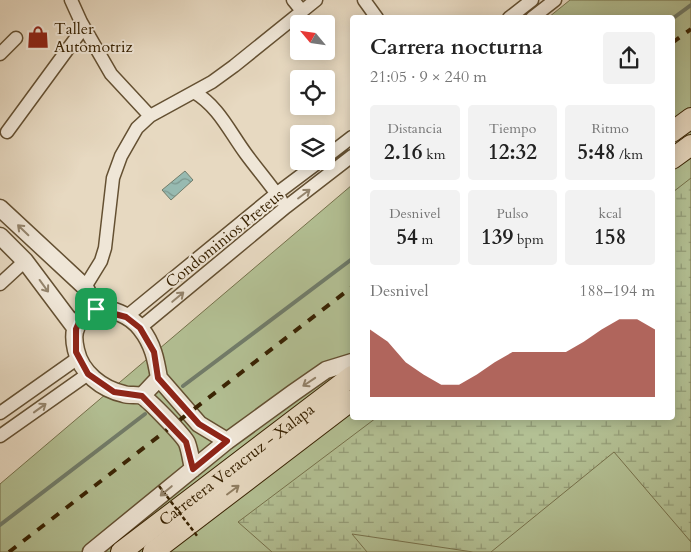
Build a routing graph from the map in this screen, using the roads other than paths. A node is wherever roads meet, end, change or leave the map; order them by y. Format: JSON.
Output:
{"nodes":[{"id":1,"x":72,"y":0,"type":"edge"},
{"id":2,"x":294,"y":0,"type":"edge"},
{"id":3,"x":316,"y":0,"type":"edge"},
{"id":4,"x":364,"y":0,"type":"edge"},
{"id":5,"x":532,"y":0,"type":"edge"},
{"id":6,"x":555,"y":0,"type":"edge"},
{"id":7,"x":302,"y":11,"type":"junction"},
{"id":8,"x":375,"y":15,"type":"edge"},
{"id":9,"x":513,"y":15,"type":"edge"},
{"id":10,"x":536,"y":15,"type":"edge"},
{"id":11,"x":84,"y":27,"type":"junction"},
{"id":12,"x":16,"y":38,"type":"dead end"},
{"id":13,"x":0,"y":54,"type":"edge"},
{"id":14,"x":194,"y":92,"type":"junction"},
{"id":15,"x":150,"y":116,"type":"junction"},
{"id":16,"x":691,"y":118,"type":"edge"},
{"id":17,"x":675,"y":130,"type":"edge"},
{"id":18,"x":7,"y":132,"type":"dead end"},
{"id":19,"x":350,"y":139,"type":"edge"},
{"id":20,"x":691,"y":145,"type":"edge"},
{"id":21,"x":335,"y":150,"type":"edge"},
{"id":22,"x":675,"y":157,"type":"edge"},
{"id":23,"x":350,"y":158,"type":"edge"},
{"id":24,"x":308,"y":170,"type":"edge"},
{"id":25,"x":276,"y":194,"type":"junction"},
{"id":26,"x":286,"y":207,"type":"junction"},
{"id":27,"x":0,"y":208,"type":"edge"},
{"id":28,"x":0,"y":236,"type":"edge"},
{"id":29,"x":25,"y":260,"type":"junction"},
{"id":30,"x":0,"y":284,"type":"edge"},
{"id":31,"x":85,"y":287,"type":"junction"},
{"id":32,"x":96,"y":309,"type":"junction"},
{"id":33,"x":126,"y":317,"type":"junction"},
{"id":34,"x":140,"y":328,"type":"junction"},
{"id":35,"x":76,"y":329,"type":"junction"},
{"id":36,"x":78,"y":358,"type":"junction"},
{"id":37,"x":350,"y":363,"type":"edge"},
{"id":38,"x":88,"y":374,"type":"junction"},
{"id":39,"x":158,"y":378,"type":"junction"},
{"id":40,"x":350,"y":378,"type":"edge"},
{"id":41,"x":142,"y":396,"type":"junction"},
{"id":42,"x":350,"y":402,"type":"edge"},
{"id":43,"x":0,"y":413,"type":"edge"},
{"id":44,"x":0,"y":436,"type":"edge"},
{"id":45,"x":227,"y":441,"type":"junction"},
{"id":46,"x":193,"y":469,"type":"junction"},
{"id":47,"x":91,"y":552,"type":"edge"},
{"id":48,"x":121,"y":552,"type":"edge"},
{"id":49,"x":153,"y":552,"type":"edge"}],
"edges":[{"from":1,"to":11,"type":"street"},
{"from":2,"to":7,"type":"street"},
{"from":3,"to":7,"type":"street"},
{"from":4,"to":8,"type":"street"},
{"from":5,"to":9,"type":"street"},
{"from":6,"to":10,"type":"street"},
{"from":7,"to":14,"type":"street"},
{"from":11,"to":15,"type":"street"},
{"from":11,"to":18,"type":"street"},
{"from":12,"to":13,"type":"street"},
{"from":14,"to":15,"type":"street"},
{"from":14,"to":25,"type":"street"},
{"from":15,"to":31,"type":"street"},
{"from":16,"to":17,"type":"main road"},
{"from":19,"to":21,"type":"street"},
{"from":20,"to":22,"type":"main road"},
{"from":26,"to":23,"type":"street","name":"Condominios Preteus","one_way":true},
{"from":24,"to":25,"type":"street","name":"Condominios Preteus"},
{"from":25,"to":26,"type":"street"},
{"from":25,"to":33,"type":"street","name":"Condominios Preteus"},
{"from":34,"to":26,"type":"street","name":"Condominios Preteus","one_way":true},
{"from":31,"to":27,"type":"street","one_way":true},
{"from":28,"to":29,"type":"street"},
{"from":29,"to":30,"type":"street"},
{"from":29,"to":35,"type":"street","one_way":true},
{"from":31,"to":32,"type":"street"},
{"from":32,"to":33,"type":"street"},
{"from":32,"to":35,"type":"street"},
{"from":33,"to":34,"type":"street"},
{"from":34,"to":39,"type":"street"},
{"from":35,"to":36,"type":"street"},
{"from":36,"to":38,"type":"street"},
{"from":36,"to":43,"type":"street"},
{"from":37,"to":45,"type":"street","one_way":true},
{"from":38,"to":41,"type":"street"},
{"from":44,"to":38,"type":"street","one_way":true},
{"from":39,"to":41,"type":"street"},
{"from":39,"to":45,"type":"street"},
{"from":40,"to":48,"type":"main road","name":"Carretera Veracruz - Xalapa"},
{"from":41,"to":46,"type":"street"},
{"from":49,"to":42,"type":"main road","name":"Carretera Veracruz - Xalapa","one_way":true},
{"from":45,"to":46,"type":"street"},
{"from":46,"to":47,"type":"street","one_way":true}]}
